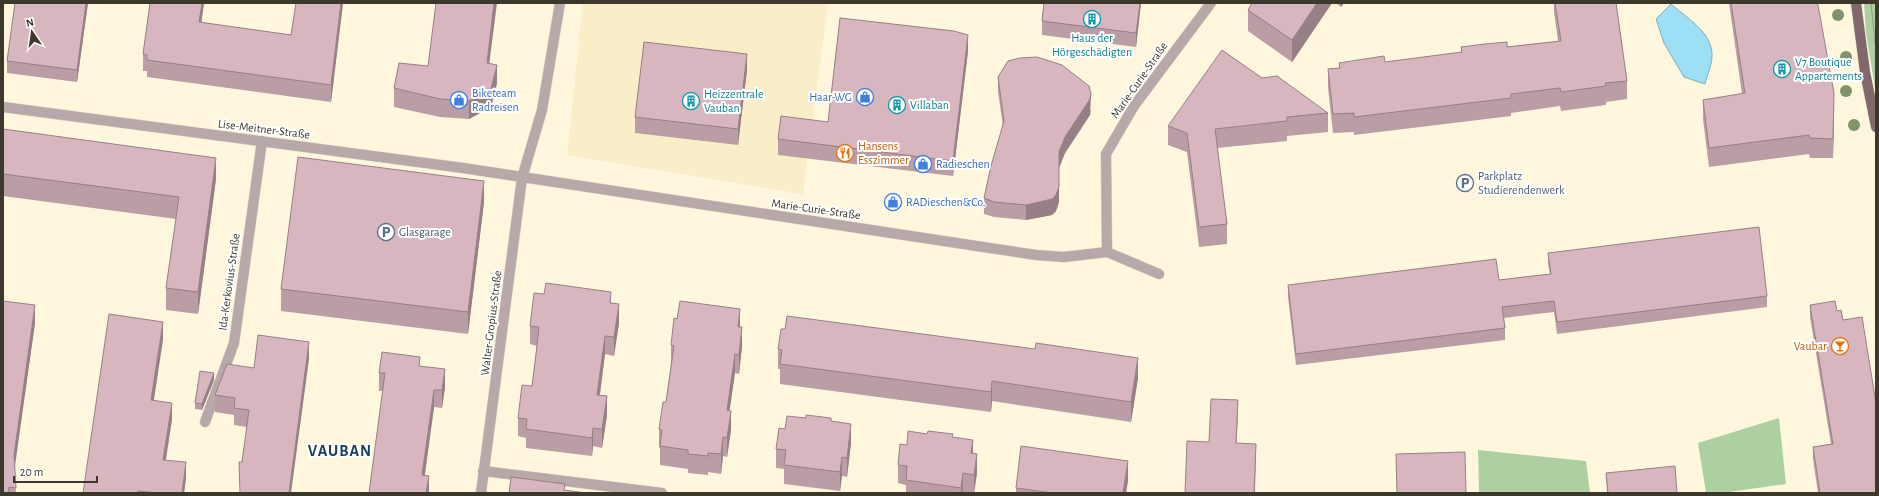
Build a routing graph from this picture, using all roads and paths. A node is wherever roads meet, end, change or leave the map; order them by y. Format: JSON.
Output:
{"nodes":[{"id":1,"x":560,"y":3,"type":"edge"},
{"id":2,"x":1211,"y":3,"type":"edge"},
{"id":3,"x":1856,"y":3,"type":"edge"},
{"id":4,"x":3,"y":108,"type":"edge"},
{"id":5,"x":1876,"y":127,"type":"edge"},
{"id":6,"x":262,"y":141,"type":"junction"},
{"id":7,"x":522,"y":178,"type":"junction"},
{"id":8,"x":1107,"y":252,"type":"junction"},
{"id":9,"x":1159,"y":274,"type":"dead end"},
{"id":10,"x":205,"y":422,"type":"dead end"},
{"id":11,"x":483,"y":470,"type":"junction"},
{"id":12,"x":481,"y":493,"type":"edge"},
{"id":13,"x":662,"y":493,"type":"edge"}],
"edges":[{"from":1,"to":7,"type":"street","name":"Walter-Gropius-Straße"},
{"from":2,"to":8,"type":"street","name":"Marie-Curie-Straße"},
{"from":3,"to":5,"type":"main road"},
{"from":4,"to":6,"type":"street","name":"Lise-Meitner-Straße"},
{"from":6,"to":7,"type":"street","name":"Lise-Meitner-Straße"},
{"from":6,"to":10,"type":"street","name":"Ida-Kerkovius-Straße"},
{"from":7,"to":8,"type":"street","name":"Marie-Curie-Straße"},
{"from":7,"to":11,"type":"street","name":"Walter-Gropius-Straße"},
{"from":8,"to":9,"type":"street","name":"Marie-Curie-Straße"},
{"from":11,"to":12,"type":"street","name":"Walter-Gropius-Straße"},
{"from":11,"to":13,"type":"street"}]}
